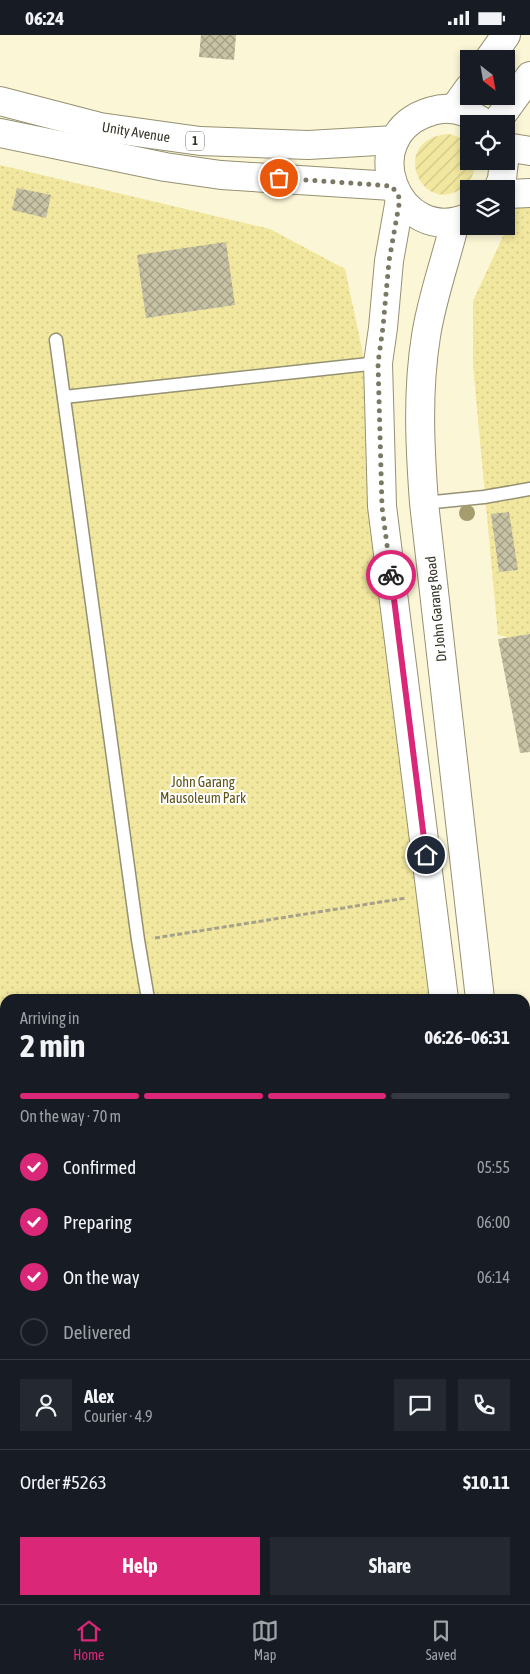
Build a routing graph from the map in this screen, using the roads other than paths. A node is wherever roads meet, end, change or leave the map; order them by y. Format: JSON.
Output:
{"nodes":[{"id":1,"x":506,"y":35,"type":"edge"},
{"id":2,"x":495,"y":50,"type":"edge"},
{"id":3,"x":530,"y":76,"type":"edge"},
{"id":4,"x":460,"y":99,"type":"edge"},
{"id":5,"x":0,"y":101,"type":"edge"},
{"id":6,"x":466,"y":105,"type":"edge"},
{"id":7,"x":474,"y":115,"type":"edge"},
{"id":8,"x":502,"y":115,"type":"edge"},
{"id":9,"x":0,"y":133,"type":"edge"},
{"id":10,"x":395,"y":140,"type":"junction"},
{"id":11,"x":515,"y":148,"type":"edge"},
{"id":12,"x":530,"y":151,"type":"edge"},
{"id":13,"x":396,"y":192,"type":"junction"},
{"id":14,"x":530,"y":193,"type":"edge"},
{"id":15,"x":515,"y":194,"type":"edge"},
{"id":16,"x":460,"y":220,"type":"edge"},
{"id":17,"x":460,"y":226,"type":"edge"},
{"id":18,"x":56,"y":340,"type":"dead end"},
{"id":19,"x":378,"y":363,"type":"junction"},
{"id":20,"x":64,"y":397,"type":"junction"},
{"id":21,"x":530,"y":489,"type":"edge"},
{"id":22,"x":424,"y":503,"type":"junction"},
{"id":23,"x":147,"y":994,"type":"edge"},
{"id":24,"x":443,"y":994,"type":"edge"},
{"id":25,"x":479,"y":994,"type":"edge"}],
"edges":[{"from":1,"to":2,"type":"main road"},
{"from":3,"to":8,"type":"main road"},
{"from":4,"to":10,"type":"main road"},
{"from":5,"to":10,"type":"main road","name":"Unity Avenue","number":"1"},
{"from":6,"to":7,"type":"main road"},
{"from":9,"to":13,"type":"main road","name":"Unity Avenue","number":"1"},
{"from":10,"to":13,"type":"main road"},
{"from":11,"to":12,"type":"main road"},
{"from":13,"to":16,"type":"main road"},
{"from":13,"to":19,"type":"main road"},
{"from":14,"to":15,"type":"main road"},
{"from":17,"to":22,"type":"main road","name":"Dr John Garang Road"},
{"from":18,"to":20,"type":"lane"},
{"from":19,"to":20,"type":"lane"},
{"from":19,"to":24,"type":"main road"},
{"from":20,"to":23,"type":"lane"},
{"from":21,"to":22,"type":"lane"},
{"from":22,"to":25,"type":"main road","name":"Dr John Garang Road"}]}
